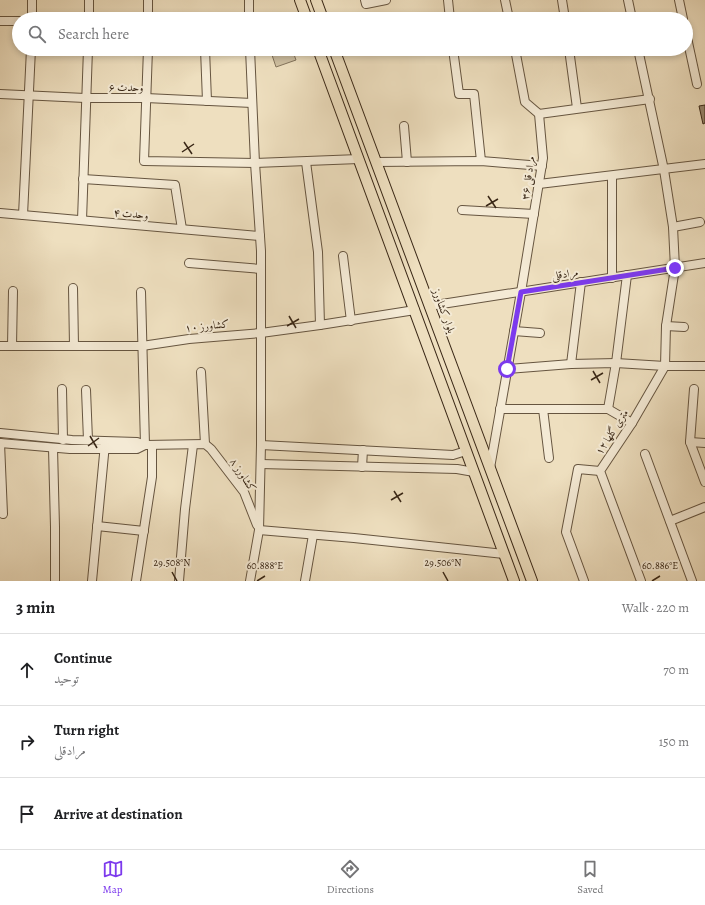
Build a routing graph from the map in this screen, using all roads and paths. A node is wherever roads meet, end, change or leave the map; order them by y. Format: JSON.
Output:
{"nodes":[{"id":1,"x":32,"y":0,"type":"edge"},
{"id":2,"x":89,"y":0,"type":"edge"},
{"id":3,"x":148,"y":0,"type":"edge"},
{"id":4,"x":249,"y":0,"type":"edge"},
{"id":5,"x":300,"y":0,"type":"edge"},
{"id":6,"x":316,"y":0,"type":"edge"},
{"id":7,"x":365,"y":0,"type":"edge"},
{"id":8,"x":385,"y":0,"type":"edge"},
{"id":9,"x":448,"y":0,"type":"edge"},
{"id":10,"x":505,"y":0,"type":"edge"},
{"id":11,"x":562,"y":0,"type":"edge"},
{"id":12,"x":628,"y":0,"type":"edge"},
{"id":13,"x":678,"y":0,"type":"edge"},
{"id":14,"x":32,"y":12,"type":"edge"},
{"id":15,"x":89,"y":12,"type":"edge"},
{"id":16,"x":148,"y":12,"type":"edge"},
{"id":17,"x":250,"y":12,"type":"edge"},
{"id":18,"x":304,"y":12,"type":"edge"},
{"id":19,"x":320,"y":12,"type":"edge"},
{"id":20,"x":449,"y":12,"type":"edge"},
{"id":21,"x":508,"y":12,"type":"edge"},
{"id":22,"x":564,"y":12,"type":"edge"},
{"id":23,"x":631,"y":12,"type":"edge"},
{"id":24,"x":681,"y":12,"type":"edge"},
{"id":25,"x":0,"y":21,"type":"edge"},
{"id":26,"x":12,"y":21,"type":"edge"},
{"id":27,"x":31,"y":56,"type":"edge"},
{"id":28,"x":88,"y":56,"type":"edge"},
{"id":29,"x":148,"y":56,"type":"edge"},
{"id":30,"x":205,"y":56,"type":"edge"},
{"id":31,"x":250,"y":56,"type":"edge"},
{"id":32,"x":321,"y":56,"type":"edge"},
{"id":33,"x":337,"y":56,"type":"edge"},
{"id":34,"x":455,"y":56,"type":"edge"},
{"id":35,"x":516,"y":56,"type":"edge"},
{"id":36,"x":570,"y":56,"type":"edge"},
{"id":37,"x":640,"y":56,"type":"edge"},
{"id":38,"x":691,"y":56,"type":"edge"},
{"id":39,"x":697,"y":84,"type":"dead end"},
{"id":40,"x":0,"y":94,"type":"edge"},
{"id":41,"x":29,"y":95,"type":"junction"},
{"id":42,"x":85,"y":98,"type":"junction"},
{"id":43,"x":146,"y":98,"type":"junction"},
{"id":44,"x":650,"y":99,"type":"junction"},
{"id":45,"x":206,"y":101,"type":"junction"},
{"id":46,"x":252,"y":103,"type":"junction"},
{"id":47,"x":577,"y":108,"type":"junction"},
{"id":48,"x":539,"y":114,"type":"junction"},
{"id":49,"x":404,"y":126,"type":"dead end"},
{"id":50,"x":358,"y":159,"type":"junction"},
{"id":51,"x":481,"y":161,"type":"junction"},
{"id":52,"x":306,"y":162,"type":"junction"},
{"id":53,"x":376,"y":162,"type":"junction"},
{"id":54,"x":408,"y":162,"type":"junction"},
{"id":55,"x":255,"y":163,"type":"junction"},
{"id":56,"x":705,"y":164,"type":"edge"},
{"id":57,"x":542,"y":166,"type":"junction"},
{"id":58,"x":664,"y":170,"type":"junction"},
{"id":59,"x":612,"y":176,"type":"junction"},
{"id":60,"x":83,"y":179,"type":"junction"},
{"id":61,"x":539,"y":184,"type":"junction"},
{"id":62,"x":462,"y":210,"type":"dead end"},
{"id":63,"x":0,"y":213,"type":"edge"},
{"id":64,"x":534,"y":214,"type":"junction"},
{"id":65,"x":23,"y":215,"type":"junction"},
{"id":66,"x":82,"y":220,"type":"junction"},
{"id":67,"x":700,"y":222,"type":"dead end"},
{"id":68,"x":673,"y":227,"type":"junction"},
{"id":69,"x":182,"y":229,"type":"junction"},
{"id":70,"x":402,"y":232,"type":"junction"},
{"id":71,"x":260,"y":236,"type":"junction"},
{"id":72,"x":387,"y":237,"type":"junction"},
{"id":73,"x":343,"y":256,"type":"dead end"},
{"id":74,"x":189,"y":263,"type":"dead end"},
{"id":75,"x":705,"y":263,"type":"edge"},
{"id":76,"x":675,"y":268,"type":"junction"},
{"id":77,"x":261,"y":269,"type":"junction"},
{"id":78,"x":627,"y":275,"type":"junction"},
{"id":79,"x":612,"y":278,"type":"junction"},
{"id":80,"x":581,"y":282,"type":"junction"},
{"id":81,"x":73,"y":288,"type":"dead end"},
{"id":82,"x":13,"y":291,"type":"dead end"},
{"id":83,"x":141,"y":292,"type":"dead end"},
{"id":84,"x":521,"y":292,"type":"junction"},
{"id":85,"x":429,"y":306,"type":"junction"},
{"id":86,"x":415,"y":310,"type":"junction"},
{"id":87,"x":351,"y":320,"type":"junction"},
{"id":88,"x":320,"y":326,"type":"junction"},
{"id":89,"x":666,"y":326,"type":"junction"},
{"id":90,"x":684,"y":327,"type":"dead end"},
{"id":91,"x":514,"y":331,"type":"junction"},
{"id":92,"x":261,"y":332,"type":"junction"},
{"id":93,"x":540,"y":332,"type":"dead end"},
{"id":94,"x":0,"y":346,"type":"edge"},
{"id":95,"x":12,"y":346,"type":"junction"},
{"id":96,"x":74,"y":346,"type":"junction"},
{"id":97,"x":142,"y":346,"type":"junction"},
{"id":98,"x":571,"y":364,"type":"junction"},
{"id":99,"x":616,"y":364,"type":"junction"},
{"id":100,"x":666,"y":366,"type":"junction"},
{"id":101,"x":705,"y":366,"type":"edge"},
{"id":102,"x":507,"y":369,"type":"junction"},
{"id":103,"x":201,"y":372,"type":"dead end"},
{"id":104,"x":62,"y":389,"type":"dead end"},
{"id":105,"x":694,"y":389,"type":"dead end"},
{"id":106,"x":86,"y":390,"type":"dead end"},
{"id":107,"x":500,"y":409,"type":"junction"},
{"id":108,"x":544,"y":409,"type":"junction"},
{"id":109,"x":608,"y":409,"type":"junction"},
{"id":110,"x":632,"y":422,"type":"junction"},
{"id":111,"x":0,"y":433,"type":"edge"},
{"id":112,"x":63,"y":440,"type":"junction"},
{"id":113,"x":88,"y":440,"type":"junction"},
{"id":114,"x":690,"y":442,"type":"junction"},
{"id":115,"x":0,"y":443,"type":"edge"},
{"id":116,"x":705,"y":443,"type":"edge"},
{"id":117,"x":205,"y":444,"type":"junction"},
{"id":118,"x":105,"y":445,"type":"junction"},
{"id":119,"x":148,"y":445,"type":"junction"},
{"id":120,"x":193,"y":445,"type":"junction"},
{"id":121,"x":261,"y":445,"type":"junction"},
{"id":122,"x":53,"y":448,"type":"junction"},
{"id":123,"x":363,"y":450,"type":"junction"},
{"id":124,"x":466,"y":451,"type":"junction"},
{"id":125,"x":448,"y":454,"type":"junction"},
{"id":126,"x":644,"y":454,"type":"dead end"},
{"id":127,"x":549,"y":458,"type":"dead end"},
{"id":128,"x":261,"y":464,"type":"junction"},
{"id":129,"x":362,"y":467,"type":"junction"},
{"id":130,"x":490,"y":468,"type":"junction"},
{"id":131,"x":450,"y":469,"type":"junction"},
{"id":132,"x":600,"y":471,"type":"junction"},
{"id":133,"x":474,"y":472,"type":"junction"},
{"id":134,"x":705,"y":482,"type":"edge"},
{"id":135,"x":705,"y":507,"type":"edge"},
{"id":136,"x":2,"y":514,"type":"dead end"},
{"id":137,"x":670,"y":521,"type":"junction"},
{"id":138,"x":97,"y":526,"type":"junction"},
{"id":139,"x":144,"y":530,"type":"junction"},
{"id":140,"x":259,"y":530,"type":"junction"},
{"id":141,"x":313,"y":535,"type":"junction"},
{"id":142,"x":504,"y":554,"type":"junction"},
{"id":143,"x":55,"y":581,"type":"edge"},
{"id":144,"x":92,"y":581,"type":"edge"},
{"id":145,"x":136,"y":581,"type":"edge"},
{"id":146,"x":179,"y":581,"type":"edge"},
{"id":147,"x":250,"y":581,"type":"edge"},
{"id":148,"x":305,"y":581,"type":"edge"},
{"id":149,"x":514,"y":581,"type":"edge"},
{"id":150,"x":532,"y":581,"type":"edge"},
{"id":151,"x":584,"y":581,"type":"edge"},
{"id":152,"x":641,"y":581,"type":"edge"},
{"id":153,"x":692,"y":581,"type":"edge"}],
"edges":[{"from":1,"to":14,"type":"street"},
{"from":2,"to":15,"type":"street"},
{"from":3,"to":16,"type":"street"},
{"from":4,"to":17,"type":"street"},
{"from":5,"to":18,"type":"main road"},
{"from":6,"to":19,"type":"main road"},
{"from":7,"to":8,"type":"street"},
{"from":9,"to":20,"type":"street"},
{"from":10,"to":21,"type":"street"},
{"from":11,"to":22,"type":"street"},
{"from":12,"to":23,"type":"street"},
{"from":13,"to":24,"type":"street"},
{"from":25,"to":26,"type":"street"},
{"from":27,"to":41,"type":"street"},
{"from":28,"to":42,"type":"street"},
{"from":29,"to":43,"type":"street"},
{"from":30,"to":45,"type":"street"},
{"from":31,"to":46,"type":"street"},
{"from":32,"to":50,"type":"main road"},
{"from":33,"to":53,"type":"main road","name":"بلوار کشاورز"},
{"from":34,"to":51,"type":"street"},
{"from":35,"to":48,"type":"street"},
{"from":36,"to":47,"type":"street"},
{"from":37,"to":44,"type":"street"},
{"from":38,"to":39,"type":"street"},
{"from":40,"to":41,"type":"street","name":"وحدت ۶"},
{"from":41,"to":42,"type":"street","name":"وحدت ۶"},
{"from":41,"to":65,"type":"street"},
{"from":42,"to":43,"type":"street","name":"وحدت ۶"},
{"from":42,"to":60,"type":"street"},
{"from":43,"to":45,"type":"street","name":"وحدت ۶"},
{"from":43,"to":55,"type":"street"},
{"from":44,"to":47,"type":"street"},
{"from":44,"to":58,"type":"street"},
{"from":45,"to":46,"type":"street","name":"وحدت ۶"},
{"from":46,"to":55,"type":"street"},
{"from":47,"to":48,"type":"street"},
{"from":48,"to":57,"type":"street","name":"مراد قلی ۳۶"},
{"from":49,"to":54,"type":"street"},
{"from":50,"to":52,"type":"street"},
{"from":50,"to":72,"type":"main road"},
{"from":51,"to":54,"type":"street"},
{"from":51,"to":57,"type":"street"},
{"from":52,"to":55,"type":"street"},
{"from":52,"to":88,"type":"street"},
{"from":53,"to":54,"type":"street"},
{"from":53,"to":70,"type":"main road","name":"بلوار کشاورز"},
{"from":55,"to":71,"type":"street"},
{"from":56,"to":58,"type":"street"},
{"from":57,"to":61,"type":"street","name":"مراد قلی ۳۶"},
{"from":58,"to":59,"type":"street"},
{"from":58,"to":68,"type":"street"},
{"from":59,"to":61,"type":"street"},
{"from":59,"to":79,"type":"street"},
{"from":60,"to":66,"type":"street"},
{"from":60,"to":69,"type":"street"},
{"from":61,"to":64,"type":"street","name":"مراد قلی ۳۶"},
{"from":62,"to":64,"type":"street"},
{"from":63,"to":65,"type":"street","name":"وحدت ۴"},
{"from":64,"to":84,"type":"street","name":"مراد قلی ۳۶"},
{"from":65,"to":66,"type":"street","name":"وحدت ۴"},
{"from":66,"to":69,"type":"street","name":"وحدت ۴"},
{"from":67,"to":68,"type":"street"},
{"from":68,"to":76,"type":"street"},
{"from":69,"to":71,"type":"street","name":"وحدت ۴"},
{"from":70,"to":72,"type":"main road"},
{"from":70,"to":85,"type":"main road","name":"بلوار کشاورز"},
{"from":71,"to":77,"type":"street"},
{"from":72,"to":86,"type":"main road"},
{"from":73,"to":87,"type":"street"},
{"from":74,"to":77,"type":"street"},
{"from":75,"to":76,"type":"street","name":"مرادقلی"},
{"from":76,"to":78,"type":"street","name":"مرادقلی"},
{"from":76,"to":89,"type":"street"},
{"from":77,"to":92,"type":"street"},
{"from":78,"to":79,"type":"street","name":"مرادقلی"},
{"from":78,"to":99,"type":"street"},
{"from":79,"to":80,"type":"street","name":"مرادقلی"},
{"from":80,"to":84,"type":"street","name":"مرادقلی"},
{"from":80,"to":98,"type":"street"},
{"from":81,"to":96,"type":"street"},
{"from":82,"to":95,"type":"street"},
{"from":83,"to":97,"type":"street"},
{"from":84,"to":85,"type":"street","name":"مرادقلی"},
{"from":84,"to":91,"type":"street","name":"مراد قلی ۳۶"},
{"from":85,"to":130,"type":"main road","name":"بلوار کشاورز"},
{"from":86,"to":87,"type":"street","name":"کشاورز ۱۰"},
{"from":86,"to":124,"type":"main road"},
{"from":87,"to":88,"type":"street","name":"کشاورز ۱۰"},
{"from":88,"to":92,"type":"street","name":"کشاورز ۱۰"},
{"from":89,"to":90,"type":"street"},
{"from":89,"to":100,"type":"street"},
{"from":91,"to":93,"type":"street"},
{"from":91,"to":102,"type":"street","name":"مراد قلی ۳۶"},
{"from":92,"to":97,"type":"street","name":"کشاورز ۱۰"},
{"from":92,"to":121,"type":"street"},
{"from":94,"to":95,"type":"street","name":"کشاورز ۱۰"},
{"from":95,"to":96,"type":"street","name":"کشاورز ۱۰"},
{"from":96,"to":97,"type":"street","name":"کشاورز ۱۰"},
{"from":97,"to":119,"type":"street"},
{"from":98,"to":99,"type":"street"},
{"from":98,"to":102,"type":"street"},
{"from":99,"to":100,"type":"street"},
{"from":99,"to":109,"type":"street"},
{"from":100,"to":101,"type":"street"},
{"from":100,"to":110,"type":"street","name":"۱۲ متری گلها"},
{"from":102,"to":107,"type":"street","name":"مراد قلی ۳۶"},
{"from":103,"to":117,"type":"street"},
{"from":104,"to":112,"type":"street"},
{"from":105,"to":114,"type":"street"},
{"from":106,"to":113,"type":"street"},
{"from":107,"to":108,"type":"street"},
{"from":107,"to":130,"type":"street","name":"مراد قلی ۳۶"},
{"from":108,"to":109,"type":"street"},
{"from":108,"to":127,"type":"street"},
{"from":109,"to":110,"type":"street"},
{"from":110,"to":132,"type":"street","name":"۱۲ متری گلها"},
{"from":111,"to":112,"type":"street"},
{"from":112,"to":113,"type":"street"},
{"from":113,"to":118,"type":"street"},
{"from":114,"to":116,"type":"street"},
{"from":114,"to":134,"type":"street"},
{"from":115,"to":122,"type":"street"},
{"from":115,"to":136,"type":"street"},
{"from":117,"to":120,"type":"street"},
{"from":117,"to":140,"type":"street","name":"کشاورز ۸"},
{"from":118,"to":119,"type":"street"},
{"from":118,"to":122,"type":"street"},
{"from":118,"to":138,"type":"street"},
{"from":119,"to":120,"type":"street"},
{"from":119,"to":139,"type":"street"},
{"from":120,"to":146,"type":"street"},
{"from":121,"to":123,"type":"street"},
{"from":121,"to":128,"type":"street"},
{"from":122,"to":143,"type":"street"},
{"from":123,"to":125,"type":"street"},
{"from":123,"to":129,"type":"street"},
{"from":124,"to":125,"type":"street"},
{"from":124,"to":133,"type":"main road"},
{"from":125,"to":131,"type":"street"},
{"from":126,"to":137,"type":"street"},
{"from":128,"to":129,"type":"street"},
{"from":128,"to":140,"type":"street"},
{"from":129,"to":131,"type":"street"},
{"from":130,"to":150,"type":"main road","name":"بلوار کشاورز"},
{"from":131,"to":133,"type":"street"},
{"from":132,"to":151,"type":"street"},
{"from":132,"to":152,"type":"street","name":"۱۲ متری گلها"},
{"from":133,"to":142,"type":"main road"},
{"from":135,"to":137,"type":"street"},
{"from":137,"to":153,"type":"street"},
{"from":138,"to":139,"type":"street"},
{"from":138,"to":144,"type":"street"},
{"from":139,"to":145,"type":"street"},
{"from":140,"to":141,"type":"street"},
{"from":140,"to":147,"type":"street"},
{"from":141,"to":142,"type":"street"},
{"from":141,"to":148,"type":"street"},
{"from":142,"to":149,"type":"main road"}]}
